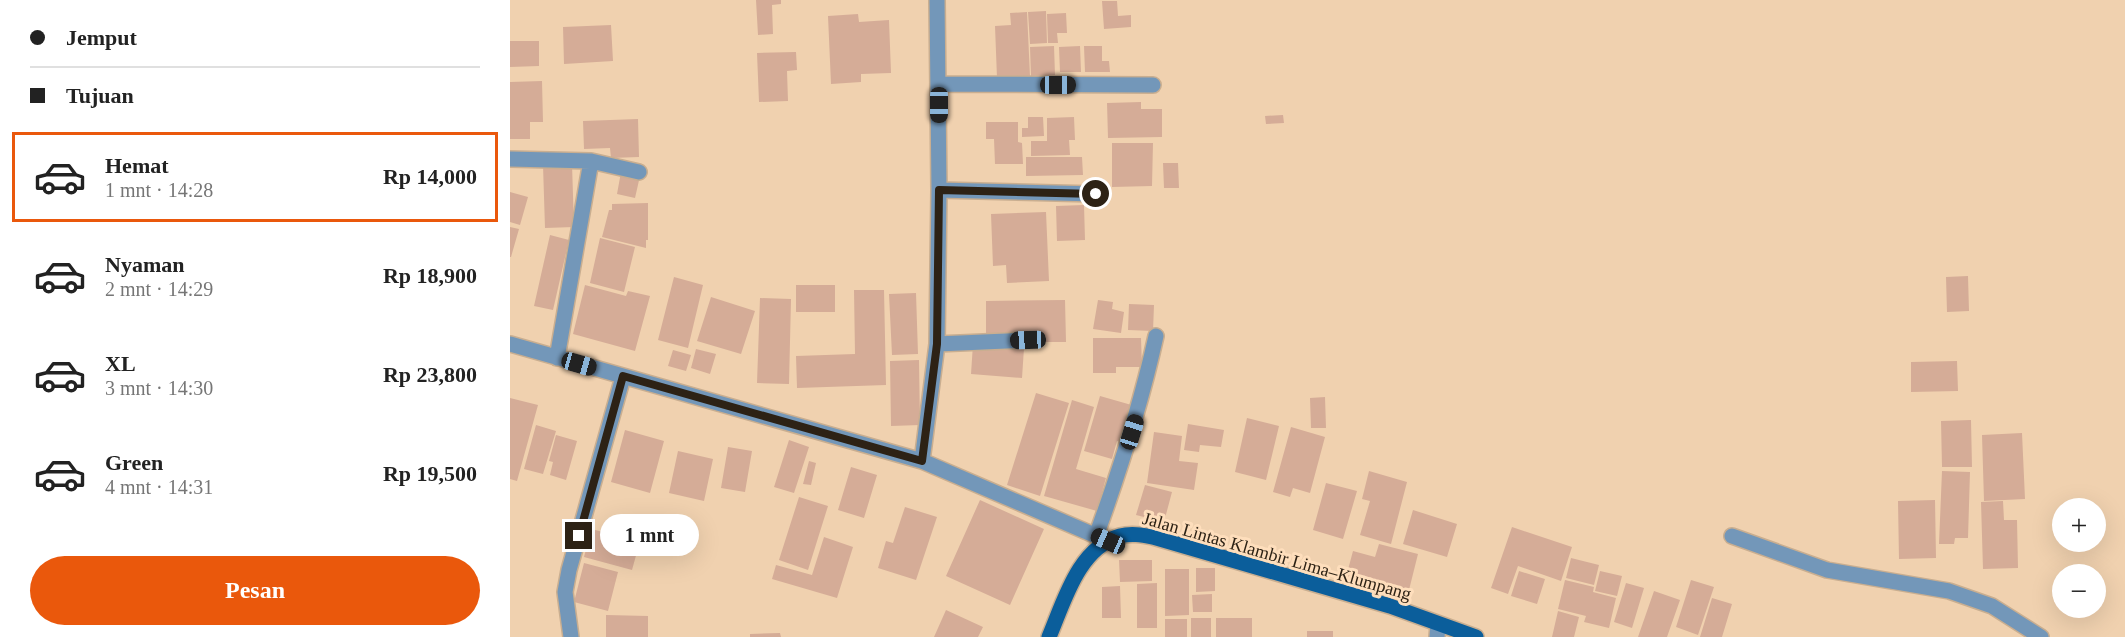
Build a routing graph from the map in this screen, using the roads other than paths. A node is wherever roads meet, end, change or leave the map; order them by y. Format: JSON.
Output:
{"nodes":[{"id":1,"x":937,"y":0,"type":"edge"},
{"id":2,"x":939,"y":84,"type":"junction"},
{"id":3,"x":1153,"y":85,"type":"dead end"},
{"id":4,"x":510,"y":159,"type":"edge"},
{"id":5,"x":591,"y":161,"type":"junction"},
{"id":6,"x":639,"y":172,"type":"dead end"},
{"id":7,"x":939,"y":190,"type":"junction"},
{"id":8,"x":1096,"y":194,"type":"dead end"},
{"id":9,"x":1156,"y":336,"type":"dead end"},
{"id":10,"x":1028,"y":340,"type":"dead end"},
{"id":11,"x":510,"y":344,"type":"edge"},
{"id":12,"x":937,"y":344,"type":"junction"},
{"id":13,"x":557,"y":358,"type":"junction"},
{"id":14,"x":623,"y":376,"type":"junction"},
{"id":15,"x":922,"y":461,"type":"junction"},
{"id":16,"x":1732,"y":536,"type":"dead end"},
{"id":17,"x":1102,"y":538,"type":"junction"},
{"id":18,"x":1437,"y":630,"type":"edge"},
{"id":19,"x":572,"y":637,"type":"edge"},
{"id":20,"x":1049,"y":637,"type":"edge"},
{"id":21,"x":1476,"y":637,"type":"edge"},
{"id":22,"x":2041,"y":637,"type":"edge"}],
"edges":[{"from":1,"to":2,"type":"street"},
{"from":2,"to":3,"type":"street"},
{"from":2,"to":7,"type":"street"},
{"from":4,"to":5,"type":"street"},
{"from":5,"to":6,"type":"street"},
{"from":5,"to":13,"type":"street"},
{"from":7,"to":8,"type":"street"},
{"from":7,"to":12,"type":"street"},
{"from":9,"to":17,"type":"street"},
{"from":10,"to":12,"type":"street"},
{"from":11,"to":13,"type":"street"},
{"from":12,"to":15,"type":"street"},
{"from":13,"to":14,"type":"street"},
{"from":14,"to":15,"type":"street"},
{"from":14,"to":19,"type":"street"},
{"from":15,"to":17,"type":"street"},
{"from":16,"to":22,"type":"street"},
{"from":17,"to":18,"type":"main road","name":"Jalan Lintas Klambir Lima–Klumpang"},
{"from":17,"to":20,"type":"main road","name":"Jalan Lintas Klambir Lima–Klumpang"},
{"from":18,"to":21,"type":"main road","name":"Jalan Lintas Klambir Lima–Klumpang"}]}
